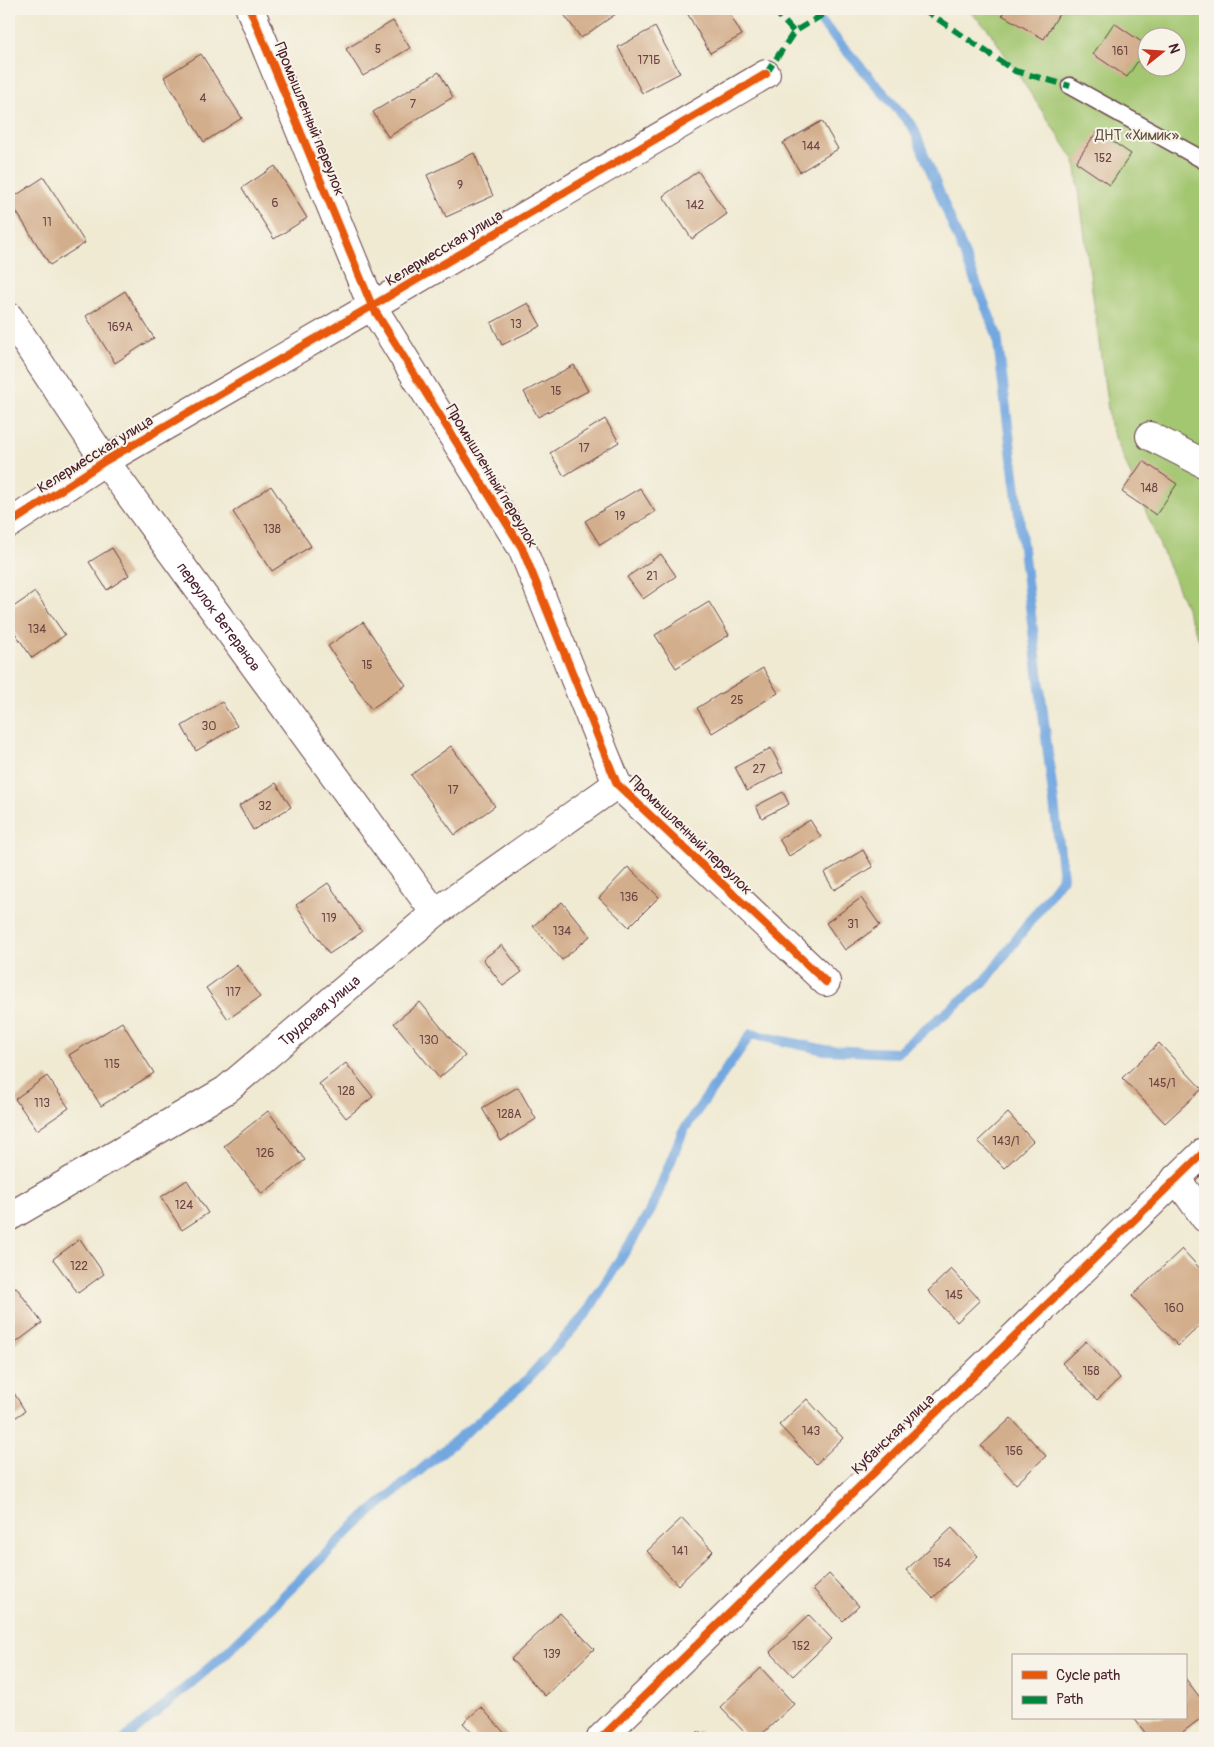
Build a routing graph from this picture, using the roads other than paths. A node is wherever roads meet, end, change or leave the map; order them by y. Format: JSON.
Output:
{"nodes":[{"id":1,"x":250,"y":9,"type":"edge"},
{"id":2,"x":766,"y":74,"type":"dead end"},
{"id":3,"x":1070,"y":86,"type":"dead end"},
{"id":4,"x":1205,"y":162,"type":"edge"},
{"id":5,"x":372,"y":306,"type":"junction"},
{"id":6,"x":9,"y":317,"type":"edge"},
{"id":7,"x":1150,"y":436,"type":"dead end"},
{"id":8,"x":105,"y":461,"type":"junction"},
{"id":9,"x":1205,"y":464,"type":"edge"},
{"id":10,"x":9,"y":524,"type":"edge"},
{"id":11,"x":617,"y":784,"type":"junction"},
{"id":12,"x":435,"y":913,"type":"junction"},
{"id":13,"x":826,"y":982,"type":"dead end"},
{"id":14,"x":1205,"y":1151,"type":"edge"},
{"id":15,"x":1176,"y":1178,"type":"junction"},
{"id":16,"x":9,"y":1217,"type":"edge"},
{"id":17,"x":1205,"y":1218,"type":"edge"},
{"id":18,"x":601,"y":1738,"type":"edge"}],
"edges":[{"from":1,"to":5,"type":"street","name":"Промышленный переулок"},
{"from":2,"to":5,"type":"street","name":"Келермесская улица"},
{"from":3,"to":4,"type":"lane"},
{"from":5,"to":8,"type":"street","name":"Келермесская улица"},
{"from":5,"to":11,"type":"street","name":"Промышленный переулок"},
{"from":6,"to":8,"type":"street","name":"переулок Ветеранов"},
{"from":7,"to":9,"type":"street"},
{"from":8,"to":10,"type":"street","name":"Келермесская улица"},
{"from":8,"to":12,"type":"street","name":"переулок Ветеранов"},
{"from":11,"to":12,"type":"street","name":"Трудовая улица"},
{"from":11,"to":13,"type":"street","name":"Промышленный переулок"},
{"from":12,"to":16,"type":"street","name":"Трудовая улица"},
{"from":14,"to":15,"type":"street","name":"Кубанская улица"},
{"from":15,"to":17,"type":"street"},
{"from":15,"to":18,"type":"street","name":"Кубанская улица"}]}
